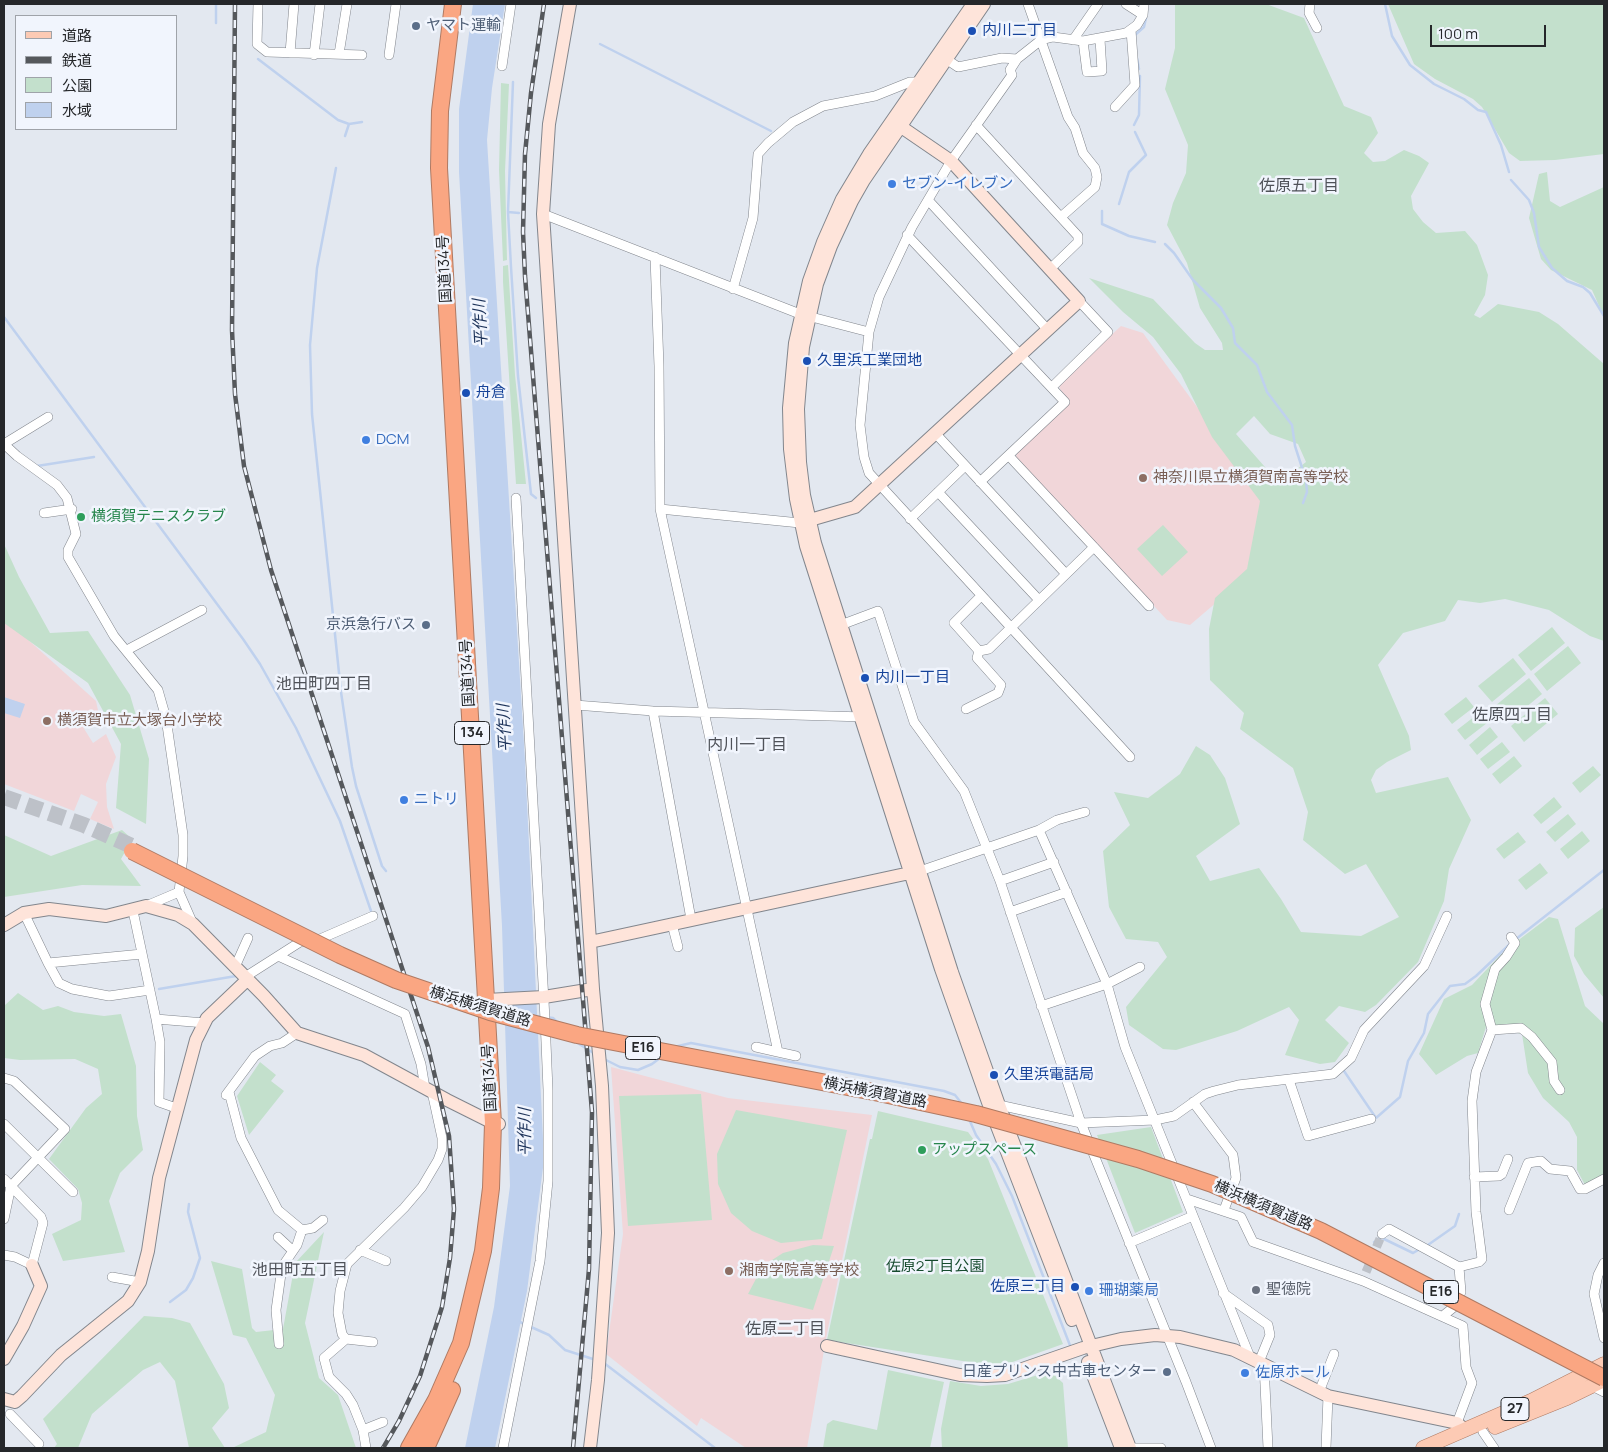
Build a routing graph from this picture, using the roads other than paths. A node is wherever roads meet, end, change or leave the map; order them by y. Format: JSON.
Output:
{"nodes":[{"id":1,"x":258,"y":4,"type":"edge"},
{"id":2,"x":294,"y":4,"type":"edge"},
{"id":3,"x":320,"y":4,"type":"edge"},
{"id":4,"x":347,"y":4,"type":"edge"},
{"id":5,"x":396,"y":4,"type":"edge"},
{"id":6,"x":453,"y":4,"type":"edge"},
{"id":7,"x":463,"y":4,"type":"edge"},
{"id":8,"x":511,"y":4,"type":"edge"},
{"id":9,"x":570,"y":4,"type":"edge"},
{"id":10,"x":973,"y":4,"type":"edge"},
{"id":11,"x":984,"y":4,"type":"edge"},
{"id":12,"x":1028,"y":4,"type":"edge"},
{"id":13,"x":1098,"y":4,"type":"edge"},
{"id":14,"x":1126,"y":4,"type":"edge"},
{"id":15,"x":1144,"y":4,"type":"edge"},
{"id":16,"x":1310,"y":4,"type":"edge"},
{"id":17,"x":1142,"y":16,"type":"junction"},
{"id":18,"x":1318,"y":28,"type":"dead end"},
{"id":19,"x":1131,"y":30,"type":"junction"},
{"id":20,"x":1100,"y":39,"type":"junction"},
{"id":21,"x":1041,"y":40,"type":"junction"},
{"id":22,"x":1073,"y":40,"type":"junction"},
{"id":23,"x":1083,"y":41,"type":"junction"},
{"id":24,"x":290,"y":53,"type":"junction"},
{"id":25,"x":339,"y":54,"type":"junction"},
{"id":26,"x":314,"y":55,"type":"junction"},
{"id":27,"x":362,"y":55,"type":"dead end"},
{"id":28,"x":389,"y":55,"type":"dead end"},
{"id":29,"x":942,"y":57,"type":"junction"},
{"id":30,"x":1017,"y":59,"type":"junction"},
{"id":31,"x":502,"y":66,"type":"dead end"},
{"id":32,"x":920,"y":82,"type":"junction"},
{"id":33,"x":1115,"y":107,"type":"dead end"},
{"id":34,"x":896,"y":123,"type":"junction"},
{"id":35,"x":976,"y":125,"type":"junction"},
{"id":36,"x":951,"y":161,"type":"junction"},
{"id":37,"x":928,"y":200,"type":"junction"},
{"id":38,"x":543,"y":214,"type":"junction"},
{"id":39,"x":1062,"y":216,"type":"junction"},
{"id":40,"x":907,"y":235,"type":"junction"},
{"id":41,"x":654,"y":257,"type":"junction"},
{"id":42,"x":1050,"y":269,"type":"junction"},
{"id":43,"x":733,"y":289,"type":"junction"},
{"id":44,"x":1079,"y":301,"type":"junction"},
{"id":45,"x":805,"y":315,"type":"junction"},
{"id":46,"x":1048,"y":330,"type":"junction"},
{"id":47,"x":869,"y":332,"type":"junction"},
{"id":48,"x":1021,"y":354,"type":"junction"},
{"id":49,"x":1052,"y":387,"type":"junction"},
{"id":50,"x":48,"y":417,"type":"dead end"},
{"id":51,"x":936,"y":434,"type":"junction"},
{"id":52,"x":1008,"y":456,"type":"junction"},
{"id":53,"x":965,"y":466,"type":"junction"},
{"id":54,"x":980,"y":482,"type":"junction"},
{"id":55,"x":880,"y":486,"type":"junction"},
{"id":56,"x":938,"y":492,"type":"junction"},
{"id":57,"x":516,"y":498,"type":"dead end"},
{"id":58,"x":660,"y":509,"type":"junction"},
{"id":59,"x":72,"y":510,"type":"junction"},
{"id":60,"x":44,"y":513,"type":"dead end"},
{"id":61,"x":910,"y":519,"type":"junction"},
{"id":62,"x":805,"y":522,"type":"junction"},
{"id":63,"x":1094,"y":547,"type":"junction"},
{"id":64,"x":1066,"y":574,"type":"junction"},
{"id":65,"x":981,"y":596,"type":"junction"},
{"id":66,"x":1039,"y":600,"type":"junction"},
{"id":67,"x":1149,"y":606,"type":"dead end"},
{"id":68,"x":202,"y":610,"type":"dead end"},
{"id":69,"x":836,"y":626,"type":"junction"},
{"id":70,"x":1011,"y":628,"type":"junction"},
{"id":71,"x":127,"y":650,"type":"junction"},
{"id":72,"x":979,"y":651,"type":"junction"},
{"id":73,"x":575,"y":706,"type":"junction"},
{"id":74,"x":966,"y":710,"type":"dead end"},
{"id":75,"x":653,"y":711,"type":"junction"},
{"id":76,"x":704,"y":711,"type":"junction"},
{"id":77,"x":866,"y":718,"type":"junction"},
{"id":78,"x":1130,"y":757,"type":"dead end"},
{"id":79,"x":1085,"y":812,"type":"dead end"},
{"id":80,"x":1039,"y":830,"type":"junction"},
{"id":81,"x":988,"y":848,"type":"junction"},
{"id":82,"x":1054,"y":862,"type":"junction"},
{"id":83,"x":915,"y":871,"type":"junction"},
{"id":84,"x":1000,"y":881,"type":"junction"},
{"id":85,"x":179,"y":892,"type":"junction"},
{"id":86,"x":1067,"y":892,"type":"junction"},
{"id":87,"x":146,"y":906,"type":"junction"},
{"id":88,"x":748,"y":907,"type":"junction"},
{"id":89,"x":133,"y":911,"type":"junction"},
{"id":90,"x":1010,"y":912,"type":"junction"},
{"id":91,"x":24,"y":913,"type":"junction"},
{"id":92,"x":373,"y":916,"type":"dead end"},
{"id":93,"x":1447,"y":916,"type":"dead end"},
{"id":94,"x":692,"y":919,"type":"junction"},
{"id":95,"x":193,"y":924,"type":"junction"},
{"id":96,"x":672,"y":924,"type":"junction"},
{"id":97,"x":4,"y":925,"type":"edge"},
{"id":98,"x":1511,"y":937,"type":"dead end"},
{"id":99,"x":248,"y":938,"type":"dead end"},
{"id":100,"x":590,"y":942,"type":"junction"},
{"id":101,"x":678,"y":947,"type":"dead end"},
{"id":102,"x":142,"y":954,"type":"junction"},
{"id":103,"x":278,"y":956,"type":"junction"},
{"id":104,"x":48,"y":964,"type":"junction"},
{"id":105,"x":1140,"y":967,"type":"dead end"},
{"id":106,"x":235,"y":968,"type":"junction"},
{"id":107,"x":246,"y":978,"type":"junction"},
{"id":108,"x":1107,"y":984,"type":"junction"},
{"id":109,"x":594,"y":989,"type":"junction"},
{"id":110,"x":150,"y":990,"type":"junction"},
{"id":111,"x":541,"y":997,"type":"junction"},
{"id":112,"x":494,"y":999,"type":"junction"},
{"id":113,"x":1041,"y":1006,"type":"junction"},
{"id":114,"x":156,"y":1019,"type":"junction"},
{"id":115,"x":205,"y":1023,"type":"junction"},
{"id":116,"x":1492,"y":1030,"type":"junction"},
{"id":117,"x":297,"y":1033,"type":"junction"},
{"id":118,"x":756,"y":1047,"type":"dead end"},
{"id":119,"x":778,"y":1052,"type":"junction"},
{"id":120,"x":796,"y":1056,"type":"dead end"},
{"id":121,"x":4,"y":1078,"type":"edge"},
{"id":122,"x":1289,"y":1080,"type":"junction"},
{"id":123,"x":428,"y":1090,"type":"junction"},
{"id":124,"x":1560,"y":1090,"type":"dead end"},
{"id":125,"x":1193,"y":1102,"type":"junction"},
{"id":126,"x":995,"y":1107,"type":"junction"},
{"id":127,"x":176,"y":1108,"type":"junction"},
{"id":128,"x":1371,"y":1119,"type":"dead end"},
{"id":129,"x":1155,"y":1120,"type":"junction"},
{"id":130,"x":497,"y":1123,"type":"junction"},
{"id":131,"x":1081,"y":1123,"type":"junction"},
{"id":132,"x":4,"y":1124,"type":"edge"},
{"id":133,"x":38,"y":1158,"type":"junction"},
{"id":134,"x":1508,"y":1159,"type":"dead end"},
{"id":135,"x":1474,"y":1177,"type":"junction"},
{"id":136,"x":4,"y":1179,"type":"edge"},
{"id":137,"x":1604,"y":1179,"type":"edge"},
{"id":138,"x":11,"y":1186,"type":"junction"},
{"id":139,"x":73,"y":1192,"type":"dead end"},
{"id":140,"x":1187,"y":1199,"type":"junction"},
{"id":141,"x":1224,"y":1210,"type":"junction"},
{"id":142,"x":1509,"y":1210,"type":"dead end"},
{"id":143,"x":1193,"y":1216,"type":"junction"},
{"id":144,"x":4,"y":1219,"type":"edge"},
{"id":145,"x":323,"y":1220,"type":"dead end"},
{"id":146,"x":302,"y":1230,"type":"junction"},
{"id":147,"x":1382,"y":1234,"type":"dead end"},
{"id":148,"x":278,"y":1237,"type":"dead end"},
{"id":149,"x":1129,"y":1242,"type":"junction"},
{"id":150,"x":292,"y":1250,"type":"junction"},
{"id":151,"x":360,"y":1250,"type":"junction"},
{"id":152,"x":4,"y":1255,"type":"edge"},
{"id":153,"x":386,"y":1261,"type":"dead end"},
{"id":154,"x":1604,"y":1263,"type":"edge"},
{"id":155,"x":32,"y":1265,"type":"junction"},
{"id":156,"x":1459,"y":1267,"type":"junction"},
{"id":157,"x":1366,"y":1272,"type":"tunnel mouth"},
{"id":158,"x":112,"y":1277,"type":"dead end"},
{"id":159,"x":1362,"y":1281,"type":"junction"},
{"id":160,"x":140,"y":1282,"type":"junction"},
{"id":161,"x":1223,"y":1293,"type":"junction"},
{"id":162,"x":1444,"y":1315,"type":"junction"},
{"id":163,"x":1166,"y":1336,"type":"junction"},
{"id":164,"x":1604,"y":1338,"type":"edge"},
{"id":165,"x":346,"y":1339,"type":"junction"},
{"id":166,"x":373,"y":1342,"type":"dead end"},
{"id":167,"x":279,"y":1344,"type":"dead end"},
{"id":168,"x":827,"y":1346,"type":"dead end"},
{"id":169,"x":1087,"y":1347,"type":"junction"},
{"id":170,"x":1334,"y":1354,"type":"dead end"},
{"id":171,"x":4,"y":1359,"type":"edge"},
{"id":172,"x":1258,"y":1361,"type":"junction"},
{"id":173,"x":1604,"y":1364,"type":"edge"},
{"id":174,"x":1604,"y":1372,"type":"edge"},
{"id":175,"x":1601,"y":1384,"type":"edge"},
{"id":176,"x":1324,"y":1394,"type":"junction"},
{"id":177,"x":8,"y":1409,"type":"edge"},
{"id":178,"x":383,"y":1422,"type":"dead end"},
{"id":179,"x":1461,"y":1427,"type":"junction"},
{"id":180,"x":362,"y":1430,"type":"junction"},
{"id":181,"x":1483,"y":1432,"type":"junction"},
{"id":182,"x":39,"y":1444,"type":"dead end"},
{"id":183,"x":428,"y":1444,"type":"edge"},
{"id":184,"x":366,"y":1448,"type":"edge"},
{"id":185,"x":409,"y":1448,"type":"edge"},
{"id":186,"x":502,"y":1448,"type":"edge"},
{"id":187,"x":590,"y":1448,"type":"edge"},
{"id":188,"x":1121,"y":1448,"type":"edge"},
{"id":189,"x":1132,"y":1448,"type":"edge"},
{"id":190,"x":1160,"y":1448,"type":"edge"},
{"id":191,"x":1210,"y":1448,"type":"edge"},
{"id":192,"x":1268,"y":1448,"type":"edge"},
{"id":193,"x":1326,"y":1448,"type":"edge"},
{"id":194,"x":1423,"y":1448,"type":"edge"},
{"id":195,"x":1445,"y":1448,"type":"edge"},
{"id":196,"x":1494,"y":1448,"type":"edge"}],
"edges":[{"from":1,"to":24,"type":"street"},
{"from":2,"to":24,"type":"street"},
{"from":3,"to":26,"type":"street"},
{"from":4,"to":25,"type":"street"},
{"from":5,"to":28,"type":"street"},
{"from":6,"to":112,"type":"highway","name":"国道134号","number":"134"},
{"from":7,"to":112,"type":"highway","name":"国道134号","number":"134"},
{"from":8,"to":31,"type":"street"},
{"from":9,"to":38,"type":"street"},
{"from":10,"to":29,"type":"street"},
{"from":11,"to":29,"type":"street"},
{"from":12,"to":21,"type":"street"},
{"from":13,"to":22,"type":"street"},
{"from":14,"to":17,"type":"street"},
{"from":15,"to":17,"type":"street"},
{"from":16,"to":18,"type":"street"},
{"from":17,"to":19,"type":"street"},
{"from":19,"to":20,"type":"street"},
{"from":19,"to":33,"type":"street"},
{"from":20,"to":23,"type":"street"},
{"from":20,"to":23,"type":"street"},
{"from":21,"to":22,"type":"street"},
{"from":21,"to":30,"type":"street"},
{"from":21,"to":39,"type":"street"},
{"from":22,"to":23,"type":"street"},
{"from":24,"to":26,"type":"street"},
{"from":25,"to":26,"type":"street"},
{"from":25,"to":27,"type":"street"},
{"from":29,"to":30,"type":"street"},
{"from":29,"to":32,"type":"street"},
{"from":29,"to":34,"type":"street"},
{"from":30,"to":35,"type":"street"},
{"from":32,"to":34,"type":"street"},
{"from":32,"to":43,"type":"street"},
{"from":34,"to":36,"type":"street"},
{"from":34,"to":45,"type":"street"},
{"from":35,"to":36,"type":"street"},
{"from":35,"to":39,"type":"street"},
{"from":36,"to":37,"type":"street"},
{"from":36,"to":42,"type":"street"},
{"from":37,"to":40,"type":"street"},
{"from":37,"to":46,"type":"street"},
{"from":38,"to":41,"type":"street"},
{"from":38,"to":73,"type":"street"},
{"from":39,"to":42,"type":"street"},
{"from":40,"to":47,"type":"street"},
{"from":40,"to":48,"type":"street"},
{"from":41,"to":43,"type":"street"},
{"from":41,"to":58,"type":"street"},
{"from":42,"to":44,"type":"street"},
{"from":43,"to":45,"type":"street"},
{"from":44,"to":46,"type":"street"},
{"from":44,"to":49,"type":"street"},
{"from":45,"to":47,"type":"street"},
{"from":45,"to":62,"type":"street"},
{"from":46,"to":48,"type":"street"},
{"from":47,"to":55,"type":"street"},
{"from":48,"to":49,"type":"street"},
{"from":48,"to":51,"type":"street"},
{"from":49,"to":52,"type":"street"},
{"from":50,"to":59,"type":"street"},
{"from":51,"to":53,"type":"street"},
{"from":51,"to":55,"type":"street"},
{"from":52,"to":54,"type":"street"},
{"from":52,"to":63,"type":"street"},
{"from":53,"to":54,"type":"street"},
{"from":53,"to":56,"type":"street"},
{"from":54,"to":64,"type":"street"},
{"from":55,"to":61,"type":"street"},
{"from":55,"to":62,"type":"street"},
{"from":56,"to":61,"type":"street"},
{"from":56,"to":66,"type":"street"},
{"from":57,"to":111,"type":"street"},
{"from":58,"to":62,"type":"street"},
{"from":58,"to":76,"type":"street"},
{"from":59,"to":60,"type":"street"},
{"from":59,"to":71,"type":"street"},
{"from":61,"to":65,"type":"street"},
{"from":62,"to":69,"type":"street"},
{"from":63,"to":64,"type":"street"},
{"from":63,"to":67,"type":"street"},
{"from":64,"to":66,"type":"street"},
{"from":65,"to":70,"type":"street"},
{"from":65,"to":72,"type":"street"},
{"from":66,"to":70,"type":"street"},
{"from":68,"to":71,"type":"street"},
{"from":69,"to":77,"type":"street"},
{"from":69,"to":81,"type":"street"},
{"from":70,"to":72,"type":"street"},
{"from":70,"to":78,"type":"street"},
{"from":71,"to":85,"type":"street"},
{"from":72,"to":74,"type":"street"},
{"from":73,"to":75,"type":"street"},
{"from":73,"to":100,"type":"street"},
{"from":75,"to":76,"type":"street"},
{"from":75,"to":94,"type":"street"},
{"from":76,"to":77,"type":"street"},
{"from":76,"to":88,"type":"street"},
{"from":77,"to":83,"type":"street"},
{"from":79,"to":80,"type":"street"},
{"from":80,"to":81,"type":"street"},
{"from":80,"to":82,"type":"street"},
{"from":81,"to":83,"type":"street"},
{"from":81,"to":84,"type":"street"},
{"from":82,"to":84,"type":"street"},
{"from":82,"to":86,"type":"street"},
{"from":83,"to":88,"type":"street"},
{"from":83,"to":126,"type":"street"},
{"from":84,"to":90,"type":"street"},
{"from":85,"to":87,"type":"street"},
{"from":85,"to":95,"type":"street"},
{"from":86,"to":90,"type":"street"},
{"from":86,"to":108,"type":"street"},
{"from":87,"to":89,"type":"street"},
{"from":87,"to":95,"type":"street"},
{"from":88,"to":94,"type":"street"},
{"from":88,"to":119,"type":"street"},
{"from":89,"to":91,"type":"street"},
{"from":89,"to":102,"type":"street"},
{"from":90,"to":113,"type":"street"},
{"from":91,"to":97,"type":"street"},
{"from":91,"to":104,"type":"street"},
{"from":92,"to":103,"type":"street"},
{"from":93,"to":122,"type":"street"},
{"from":94,"to":96,"type":"street"},
{"from":95,"to":106,"type":"street"},
{"from":96,"to":100,"type":"street"},
{"from":96,"to":101,"type":"street"},
{"from":98,"to":116,"type":"street"},
{"from":99,"to":106,"type":"street"},
{"from":100,"to":109,"type":"street"},
{"from":102,"to":104,"type":"street"},
{"from":102,"to":110,"type":"street"},
{"from":103,"to":107,"type":"street"},
{"from":103,"to":123,"type":"street"},
{"from":104,"to":110,"type":"street"},
{"from":105,"to":108,"type":"street"},
{"from":106,"to":107,"type":"street"},
{"from":107,"to":115,"type":"street"},
{"from":107,"to":117,"type":"street"},
{"from":108,"to":113,"type":"street"},
{"from":108,"to":129,"type":"street"},
{"from":109,"to":111,"type":"street"},
{"from":109,"to":187,"type":"street"},
{"from":110,"to":114,"type":"street"},
{"from":111,"to":112,"type":"street"},
{"from":111,"to":186,"type":"street"},
{"from":112,"to":130,"type":"highway","name":"国道134号","number":"134"},
{"from":113,"to":131,"type":"street"},
{"from":114,"to":115,"type":"street"},
{"from":114,"to":127,"type":"street"},
{"from":115,"to":127,"type":"street"},
{"from":116,"to":124,"type":"street"},
{"from":116,"to":135,"type":"street"},
{"from":117,"to":123,"type":"street"},
{"from":117,"to":146,"type":"street"},
{"from":118,"to":119,"type":"street"},
{"from":119,"to":120,"type":"street"},
{"from":121,"to":133,"type":"street"},
{"from":122,"to":125,"type":"street"},
{"from":122,"to":128,"type":"street"},
{"from":123,"to":130,"type":"street"},
{"from":123,"to":151,"type":"street"},
{"from":125,"to":129,"type":"street"},
{"from":125,"to":141,"type":"street"},
{"from":126,"to":131,"type":"street"},
{"from":126,"to":169,"type":"street"},
{"from":127,"to":160,"type":"street"},
{"from":129,"to":131,"type":"street"},
{"from":129,"to":140,"type":"street"},
{"from":130,"to":183,"type":"highway","name":"国道134号","number":"134"},
{"from":130,"to":185,"type":"highway","name":"国道134号","number":"134"},
{"from":131,"to":149,"type":"street"},
{"from":132,"to":133,"type":"street"},
{"from":133,"to":138,"type":"street"},
{"from":133,"to":139,"type":"street"},
{"from":134,"to":135,"type":"street"},
{"from":135,"to":156,"type":"street"},
{"from":136,"to":138,"type":"street"},
{"from":137,"to":142,"type":"street"},
{"from":138,"to":144,"type":"street"},
{"from":138,"to":155,"type":"street"},
{"from":140,"to":141,"type":"street"},
{"from":140,"to":143,"type":"street"},
{"from":141,"to":159,"type":"street"},
{"from":143,"to":149,"type":"street"},
{"from":143,"to":161,"type":"street"},
{"from":145,"to":146,"type":"street"},
{"from":146,"to":150,"type":"street"},
{"from":147,"to":156,"type":"street"},
{"from":148,"to":150,"type":"street"},
{"from":149,"to":163,"type":"street"},
{"from":150,"to":167,"type":"street"},
{"from":151,"to":153,"type":"street"},
{"from":151,"to":165,"type":"street"},
{"from":152,"to":155,"type":"street"},
{"from":154,"to":164,"type":"street"},
{"from":155,"to":171,"type":"street"},
{"from":156,"to":162,"type":"street"},
{"from":157,"to":159,"type":"street"},
{"from":158,"to":160,"type":"street"},
{"from":159,"to":162,"type":"street"},
{"from":160,"to":177,"type":"street"},
{"from":161,"to":172,"type":"street"},
{"from":161,"to":172,"type":"street"},
{"from":162,"to":179,"type":"street"},
{"from":163,"to":169,"type":"street"},
{"from":163,"to":172,"type":"street"},
{"from":163,"to":191,"type":"street"},
{"from":165,"to":166,"type":"street"},
{"from":165,"to":180,"type":"street"},
{"from":168,"to":169,"type":"street"},
{"from":169,"to":188,"type":"street"},
{"from":169,"to":189,"type":"street"},
{"from":170,"to":176,"type":"street"},
{"from":172,"to":176,"type":"street"},
{"from":172,"to":192,"type":"street"},
{"from":173,"to":179,"type":"main road","number":"27"},
{"from":174,"to":175,"type":"highway","name":"横浜横須賀道路","number":"E16","bridge":true},
{"from":175,"to":181,"type":"main road","number":"27"},
{"from":176,"to":179,"type":"street"},
{"from":176,"to":193,"type":"street"},
{"from":177,"to":182,"type":"street"},
{"from":178,"to":180,"type":"street"},
{"from":179,"to":194,"type":"main road","number":"27"},
{"from":180,"to":184,"type":"street"},
{"from":181,"to":195,"type":"main road","number":"27"},
{"from":181,"to":196,"type":"street"},
{"from":189,"to":190,"type":"street"}]}
